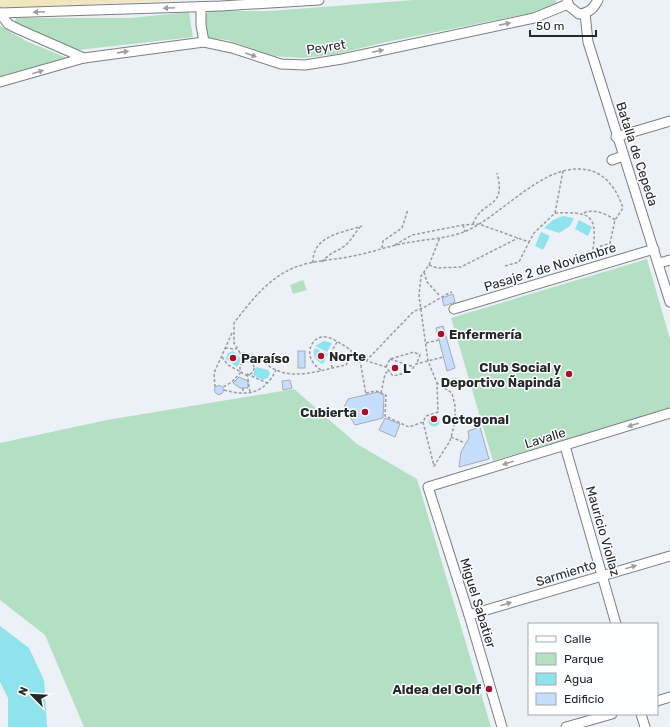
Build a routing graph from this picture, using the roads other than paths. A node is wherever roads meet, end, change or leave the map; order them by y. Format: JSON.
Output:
{"nodes":[{"id":1,"x":320,"y":0,"type":"edge"},
{"id":2,"x":603,"y":0,"type":"edge"},
{"id":3,"x":567,"y":2,"type":"edge"},
{"id":4,"x":596,"y":4,"type":"edge"},
{"id":5,"x":201,"y":7,"type":"junction"},
{"id":6,"x":0,"y":13,"type":"edge"},
{"id":7,"x":585,"y":13,"type":"junction"},
{"id":8,"x":204,"y":42,"type":"junction"},
{"id":9,"x":84,"y":58,"type":"junction"},
{"id":10,"x":0,"y":82,"type":"edge"},
{"id":11,"x":670,"y":121,"type":"edge"},
{"id":12,"x":616,"y":137,"type":"junction"},
{"id":13,"x":623,"y":156,"type":"junction"},
{"id":14,"x":612,"y":160,"type":"dead end"},
{"id":15,"x":654,"y":249,"type":"junction"},
{"id":16,"x":670,"y":260,"type":"edge"},
{"id":17,"x":659,"y":263,"type":"junction"},
{"id":18,"x":670,"y":302,"type":"edge"},
{"id":19,"x":454,"y":309,"type":"dead end"},
{"id":20,"x":670,"y":413,"type":"edge"},
{"id":21,"x":565,"y":446,"type":"junction"},
{"id":22,"x":428,"y":487,"type":"joint"},
{"id":23,"x":670,"y":556,"type":"edge"},
{"id":24,"x":602,"y":576,"type":"junction"},
{"id":25,"x":469,"y":615,"type":"junction"},
{"id":26,"x":616,"y":623,"type":"edge"},
{"id":27,"x":670,"y":697,"type":"edge"},
{"id":28,"x":658,"y":701,"type":"edge"},
{"id":29,"x":608,"y":715,"type":"edge"},
{"id":30,"x":642,"y":715,"type":"edge"},
{"id":31,"x":502,"y":727,"type":"edge"},
{"id":32,"x":566,"y":727,"type":"edge"},
{"id":33,"x":645,"y":727,"type":"edge"}],
"edges":[{"from":1,"to":5,"type":"street"},
{"from":2,"to":4,"type":"street"},
{"from":3,"to":7,"type":"street"},
{"from":8,"to":3,"type":"street","name":"Peyret","one_way":true},
{"from":4,"to":7,"type":"street"},
{"from":5,"to":6,"type":"street","one_way":true},
{"from":5,"to":8,"type":"street"},
{"from":6,"to":9,"type":"street"},
{"from":7,"to":12,"type":"street","name":"Batalla de Cepeda"},
{"from":9,"to":8,"type":"street","name":"Peyret","one_way":true},
{"from":10,"to":9,"type":"street","name":"Peyret","one_way":true},
{"from":11,"to":12,"type":"street"},
{"from":12,"to":13,"type":"street","name":"Batalla de Cepeda"},
{"from":13,"to":14,"type":"street"},
{"from":13,"to":15,"type":"street","name":"Batalla de Cepeda"},
{"from":15,"to":17,"type":"street","name":"Batalla de Cepeda"},
{"from":15,"to":19,"type":"street","name":"Pasaje 2 de Noviembre"},
{"from":16,"to":17,"type":"street"},
{"from":17,"to":18,"type":"street","name":"Batalla de Cepeda"},
{"from":20,"to":21,"type":"street","name":"Lavalle","one_way":true},
{"from":21,"to":22,"type":"street","name":"Lavalle","one_way":true},
{"from":21,"to":24,"type":"street","name":"Mauricio Viollaz"},
{"from":22,"to":25,"type":"street","name":"Miguel Sabatier"},
{"from":24,"to":23,"type":"street","name":"Sarmiento","one_way":true},
{"from":25,"to":24,"type":"street","name":"Sarmiento","one_way":true},
{"from":24,"to":26,"type":"street","name":"Mauricio Viollaz"},
{"from":25,"to":31,"type":"street","name":"Miguel Sabatier"},
{"from":27,"to":28,"type":"street"},
{"from":29,"to":32,"type":"street"},
{"from":30,"to":33,"type":"street"}]}
